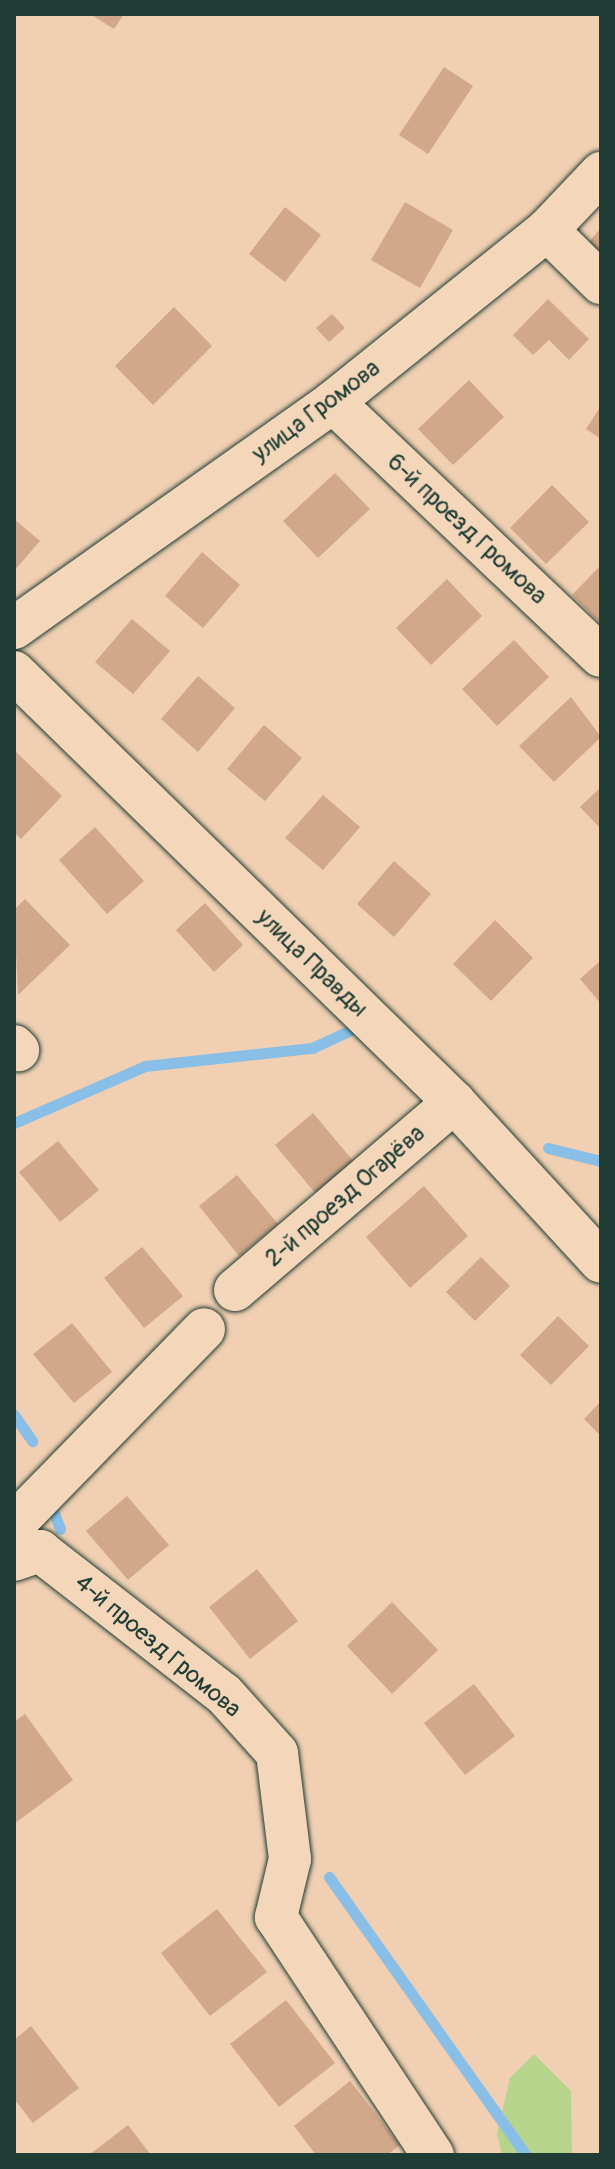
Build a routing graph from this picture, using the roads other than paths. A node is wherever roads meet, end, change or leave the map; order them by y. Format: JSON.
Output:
{"nodes":[{"id":1,"x":601,"y":173,"type":"edge"},
{"id":2,"x":547,"y":230,"type":"junction"},
{"id":3,"x":601,"y":283,"type":"edge"},
{"id":4,"x":333,"y":402,"type":"junction"},
{"id":5,"x":14,"y":628,"type":"edge"},
{"id":6,"x":601,"y":656,"type":"edge"},
{"id":7,"x":14,"y":672,"type":"edge"},
{"id":8,"x":454,"y":1102,"type":"junction"},
{"id":9,"x":601,"y":1262,"type":"edge"},
{"id":10,"x":235,"y":1290,"type":"dead end"},
{"id":11,"x":204,"y":1329,"type":"dead end"},
{"id":12,"x":14,"y":1524,"type":"edge"},
{"id":13,"x":14,"y":1560,"type":"edge"},
{"id":14,"x":433,"y":2155,"type":"edge"}],
"edges":[{"from":1,"to":2,"type":"street","name":"улица Громова"},
{"from":2,"to":3,"type":"street"},
{"from":2,"to":4,"type":"street","name":"улица Громова"},
{"from":4,"to":5,"type":"street","name":"улица Громова"},
{"from":4,"to":6,"type":"street","name":"6-й проезд Громова"},
{"from":7,"to":8,"type":"street","name":"улица Правды"},
{"from":8,"to":9,"type":"street","name":"улица Правды"},
{"from":8,"to":10,"type":"street","name":"2-й проезд Огарёва"},
{"from":11,"to":12,"type":"street"},
{"from":13,"to":14,"type":"street","name":"4-й проезд Громова"}]}
